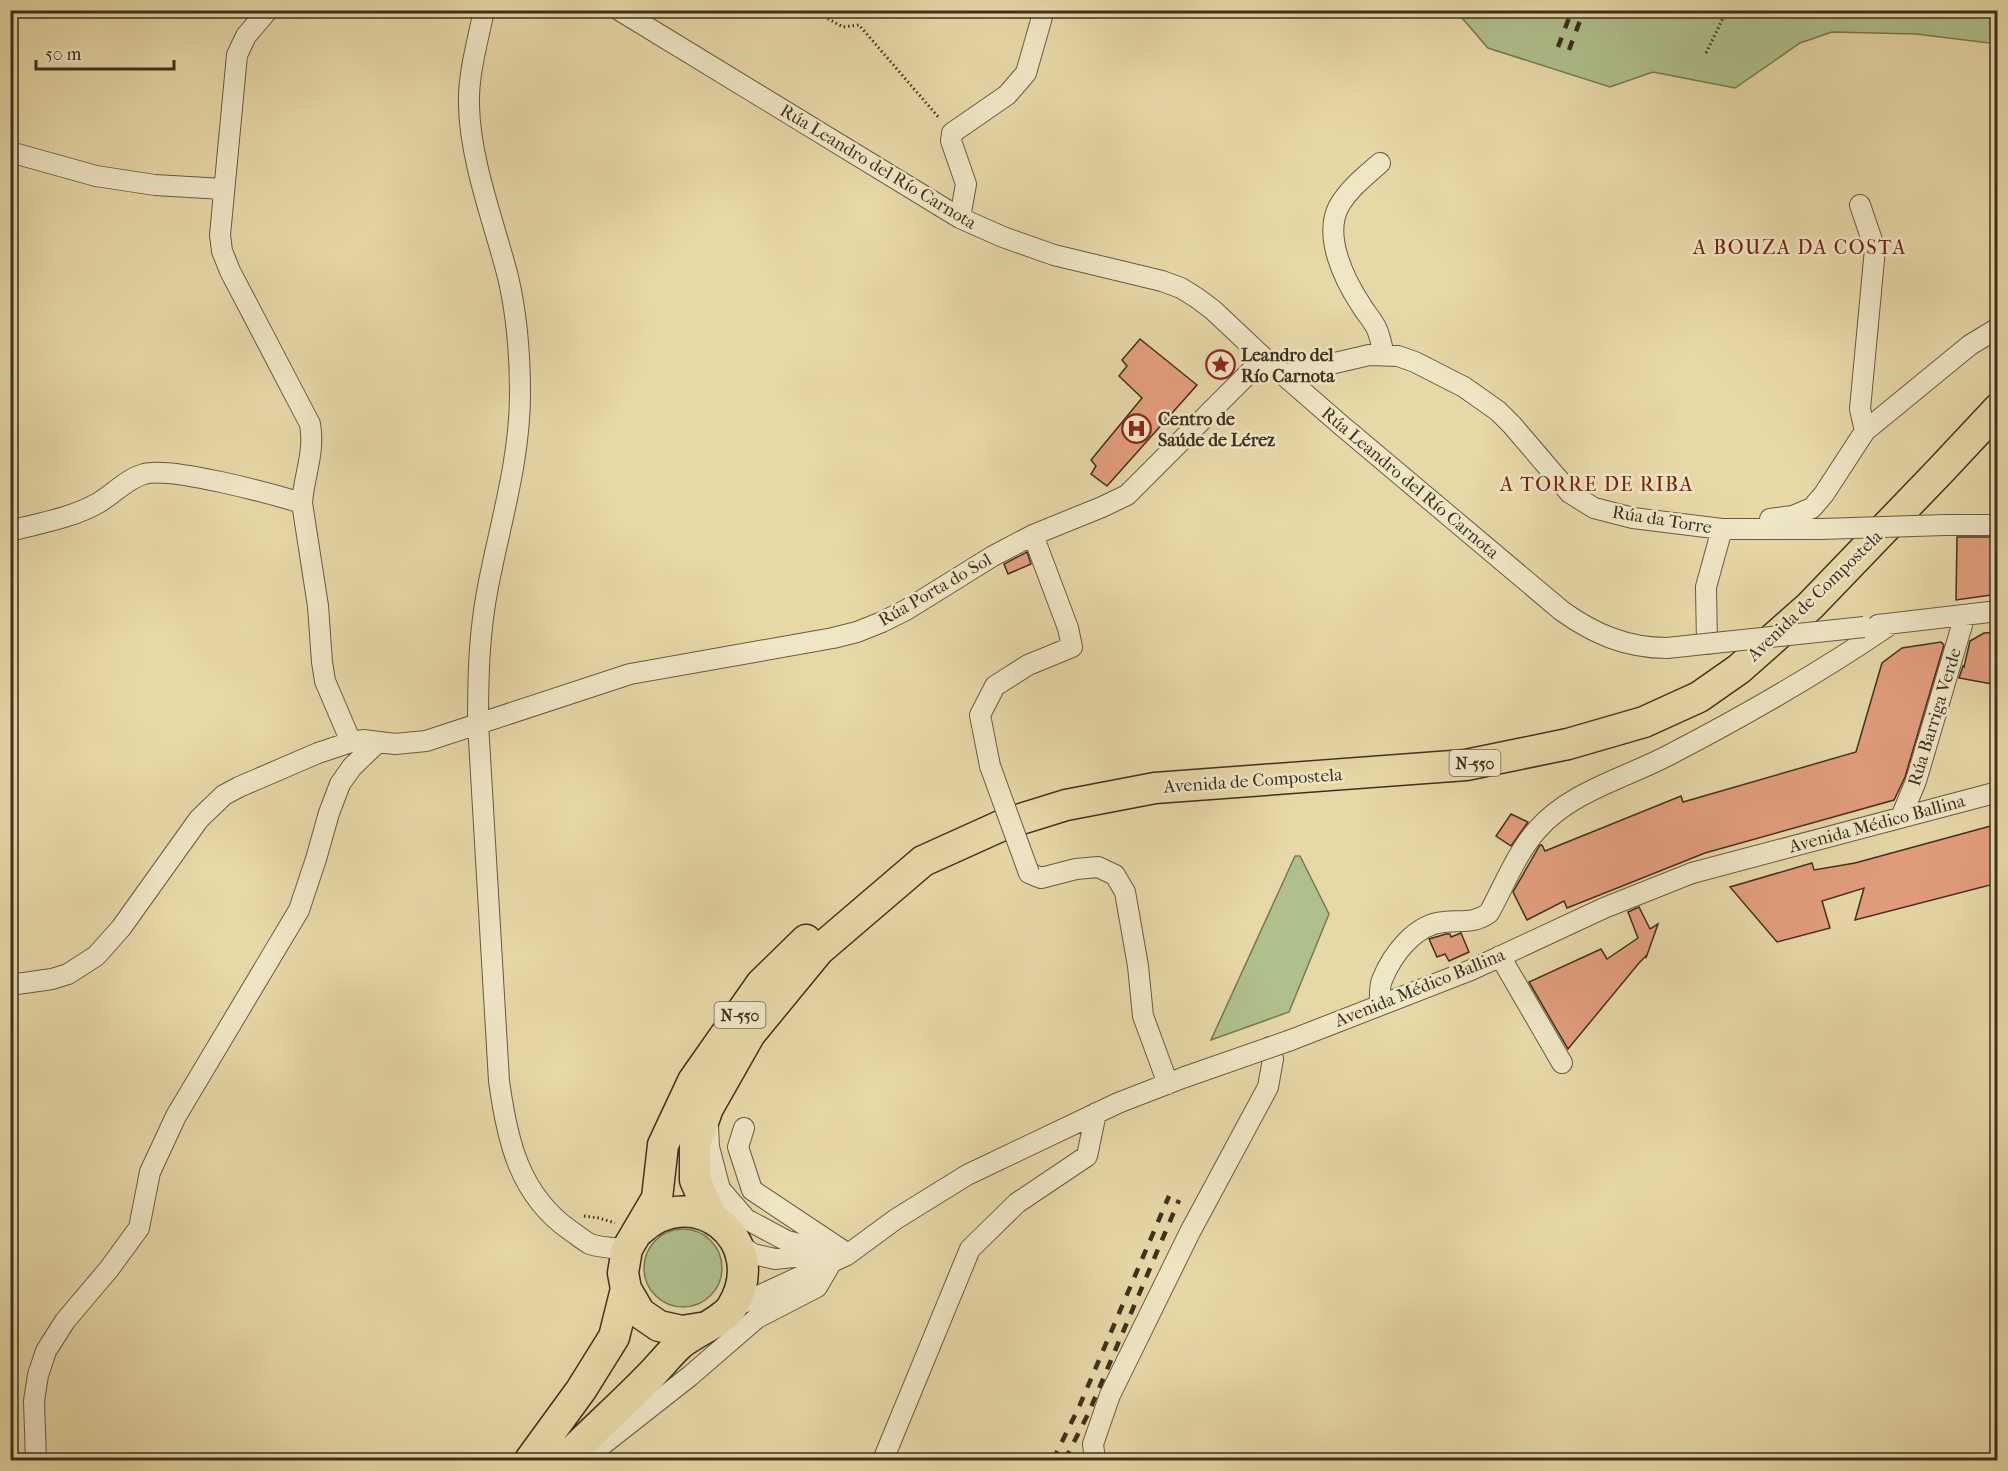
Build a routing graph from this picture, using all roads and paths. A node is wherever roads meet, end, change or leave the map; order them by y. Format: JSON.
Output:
{"nodes":[{"id":1,"x":268,"y":10,"type":"edge"},
{"id":2,"x":484,"y":10,"type":"edge"},
{"id":3,"x":619,"y":10,"type":"edge"},
{"id":4,"x":812,"y":10,"type":"edge"},
{"id":5,"x":838,"y":10,"type":"edge"},
{"id":6,"x":1044,"y":10,"type":"edge"},
{"id":7,"x":1727,"y":10,"type":"edge"},
{"id":8,"x":820,"y":16,"type":"junction"},
{"id":9,"x":1706,"y":53,"type":"dead end"},
{"id":10,"x":952,"y":132,"type":"junction"},
{"id":11,"x":10,"y":152,"type":"edge"},
{"id":12,"x":1380,"y":163,"type":"dead end"},
{"id":13,"x":224,"y":189,"type":"junction"},
{"id":14,"x":1860,"y":205,"type":"dead end"},
{"id":15,"x":960,"y":219,"type":"junction"},
{"id":16,"x":1998,"y":328,"type":"edge"},
{"id":17,"x":1384,"y":354,"type":"junction"},
{"id":18,"x":1264,"y":358,"type":"junction"},
{"id":19,"x":1284,"y":375,"type":"junction"},
{"id":20,"x":1998,"y":409,"type":"edge"},
{"id":21,"x":1998,"y":424,"type":"edge"},
{"id":22,"x":1864,"y":430,"type":"junction"},
{"id":23,"x":1940,"y":471,"type":"junction"},
{"id":24,"x":302,"y":503,"type":"junction"},
{"id":25,"x":1998,"y":525,"type":"edge"},
{"id":26,"x":1729,"y":529,"type":"junction"},
{"id":27,"x":10,"y":531,"type":"edge"},
{"id":28,"x":1033,"y":535,"type":"junction"},
{"id":29,"x":1998,"y":611,"type":"edge"},
{"id":30,"x":1965,"y":615,"type":"junction"},
{"id":31,"x":1891,"y":624,"type":"junction"},
{"id":32,"x":1707,"y":644,"type":"junction"},
{"id":33,"x":478,"y":723,"type":"junction"},
{"id":34,"x":351,"y":742,"type":"junction"},
{"id":35,"x":378,"y":742,"type":"junction"},
{"id":36,"x":1998,"y":792,"type":"edge"},
{"id":37,"x":1901,"y":818,"type":"junction"},
{"id":38,"x":923,"y":861,"type":"junction"},
{"id":39,"x":1500,"y":956,"type":"junction"},
{"id":40,"x":10,"y":985,"type":"edge"},
{"id":41,"x":1380,"y":1004,"type":"junction"},
{"id":42,"x":1270,"y":1047,"type":"junction"},
{"id":43,"x":1562,"y":1063,"type":"dead end"},
{"id":44,"x":1176,"y":1080,"type":"junction"},
{"id":45,"x":708,"y":1108,"type":"junction"},
{"id":46,"x":1096,"y":1113,"type":"junction"},
{"id":47,"x":744,"y":1128,"type":"dead end"},
{"id":48,"x":580,"y":1215,"type":"dead end"},
{"id":49,"x":712,"y":1218,"type":"junction"},
{"id":50,"x":633,"y":1240,"type":"junction"},
{"id":51,"x":737,"y":1243,"type":"junction"},
{"id":52,"x":834,"y":1255,"type":"junction"},
{"id":53,"x":626,"y":1289,"type":"junction"},
{"id":54,"x":730,"y":1310,"type":"junction"},
{"id":55,"x":706,"y":1327,"type":"junction"},
{"id":56,"x":36,"y":1461,"type":"edge"},
{"id":57,"x":530,"y":1461,"type":"edge"},
{"id":58,"x":564,"y":1461,"type":"edge"},
{"id":59,"x":583,"y":1461,"type":"edge"},
{"id":60,"x":883,"y":1461,"type":"edge"},
{"id":61,"x":1095,"y":1461,"type":"edge"}],
"edges":[{"from":1,"to":13,"type":"street"},
{"from":2,"to":33,"type":"street"},
{"from":3,"to":15,"type":"street","name":"Rúa Leandro del Río Carnota"},
{"from":4,"to":8,"type":"path"},
{"from":5,"to":8,"type":"path"},
{"from":6,"to":10,"type":"street"},
{"from":7,"to":9,"type":"path"},
{"from":8,"to":10,"type":"path"},
{"from":10,"to":15,"type":"street"},
{"from":11,"to":13,"type":"street"},
{"from":12,"to":17,"type":"street"},
{"from":13,"to":24,"type":"street"},
{"from":14,"to":22,"type":"street"},
{"from":15,"to":18,"type":"street","name":"Rúa Leandro del Río Carnota"},
{"from":16,"to":22,"type":"street"},
{"from":17,"to":19,"type":"street","name":"Rúa da Torre"},
{"from":17,"to":26,"type":"street","name":"Rúa da Torre"},
{"from":18,"to":19,"type":"street","name":"Rúa Leandro del Río Carnota"},
{"from":18,"to":28,"type":"street","name":"Rúa Porta do Sol"},
{"from":19,"to":32,"type":"street","name":"Rúa Leandro del Río Carnota","bridge":true},
{"from":20,"to":23,"type":"highway","name":"Avenida de Compostela","number":"N-550"},
{"from":21,"to":23,"type":"highway","name":"Avenida de Compostela","number":"N-550"},
{"from":22,"to":26,"type":"street"},
{"from":23,"to":38,"type":"highway","name":"Avenida de Compostela","number":"N-550"},
{"from":24,"to":27,"type":"street"},
{"from":24,"to":34,"type":"street"},
{"from":25,"to":26,"type":"street","name":"Rúa da Torre","bridge":true},
{"from":26,"to":32,"type":"street"},
{"from":28,"to":33,"type":"street","name":"Rúa Porta do Sol"},
{"from":28,"to":44,"type":"street","bridge":true},
{"from":29,"to":30,"type":"street","name":"Rúa Leandro del Río Carnota"},
{"from":30,"to":31,"type":"street","name":"Rúa Leandro del Río Carnota"},
{"from":30,"to":37,"type":"street","name":"Rúa Barriga Verde"},
{"from":31,"to":32,"type":"street","name":"Rúa Leandro del Río Carnota","bridge":true},
{"from":31,"to":41,"type":"street"},
{"from":33,"to":35,"type":"street","name":"Rúa Porta do Sol"},
{"from":33,"to":50,"type":"street"},
{"from":34,"to":35,"type":"street","name":"Rúa Porta do Sol"},
{"from":34,"to":40,"type":"street","name":"Rúa Porta do Sol"},
{"from":35,"to":56,"type":"street"},
{"from":36,"to":37,"type":"street","name":"Avenida Médico Ballina"},
{"from":37,"to":39,"type":"street","name":"Avenida Médico Ballina"},
{"from":38,"to":45,"type":"highway","name":"Avenida de Compostela","number":"N-550"},
{"from":38,"to":50,"type":"highway","number":"N-550"},
{"from":39,"to":41,"type":"street","name":"Avenida Médico Ballina"},
{"from":39,"to":43,"type":"street"},
{"from":41,"to":42,"type":"street","name":"Avenida Médico Ballina","bridge":true},
{"from":42,"to":44,"type":"street","name":"Avenida Médico Ballina","bridge":true},
{"from":42,"to":61,"type":"street"},
{"from":44,"to":46,"type":"street","name":"Avenida Médico Ballina"},
{"from":45,"to":49,"type":"highway","name":"Avenida de Compostela","number":"N-550"},
{"from":45,"to":52,"type":"street"},
{"from":46,"to":52,"type":"street","name":"Avenida Médico Ballina"},
{"from":46,"to":60,"type":"street"},
{"from":47,"to":52,"type":"street"},
{"from":48,"to":50,"type":"path"},
{"from":49,"to":50,"type":"highway","number":"N-550"},
{"from":49,"to":51,"type":"highway","number":"N-550"},
{"from":50,"to":53,"type":"highway","number":"N-550"},
{"from":51,"to":52,"type":"street","name":"Avenida Médico Ballina"},
{"from":51,"to":54,"type":"highway"},
{"from":52,"to":54,"type":"street","name":"Avenida Médico Ballina"},
{"from":52,"to":59,"type":"street"},
{"from":53,"to":55,"type":"highway"},
{"from":53,"to":57,"type":"highway","number":"N-550"},
{"from":54,"to":55,"type":"highway"},
{"from":55,"to":58,"type":"highway"}]}
